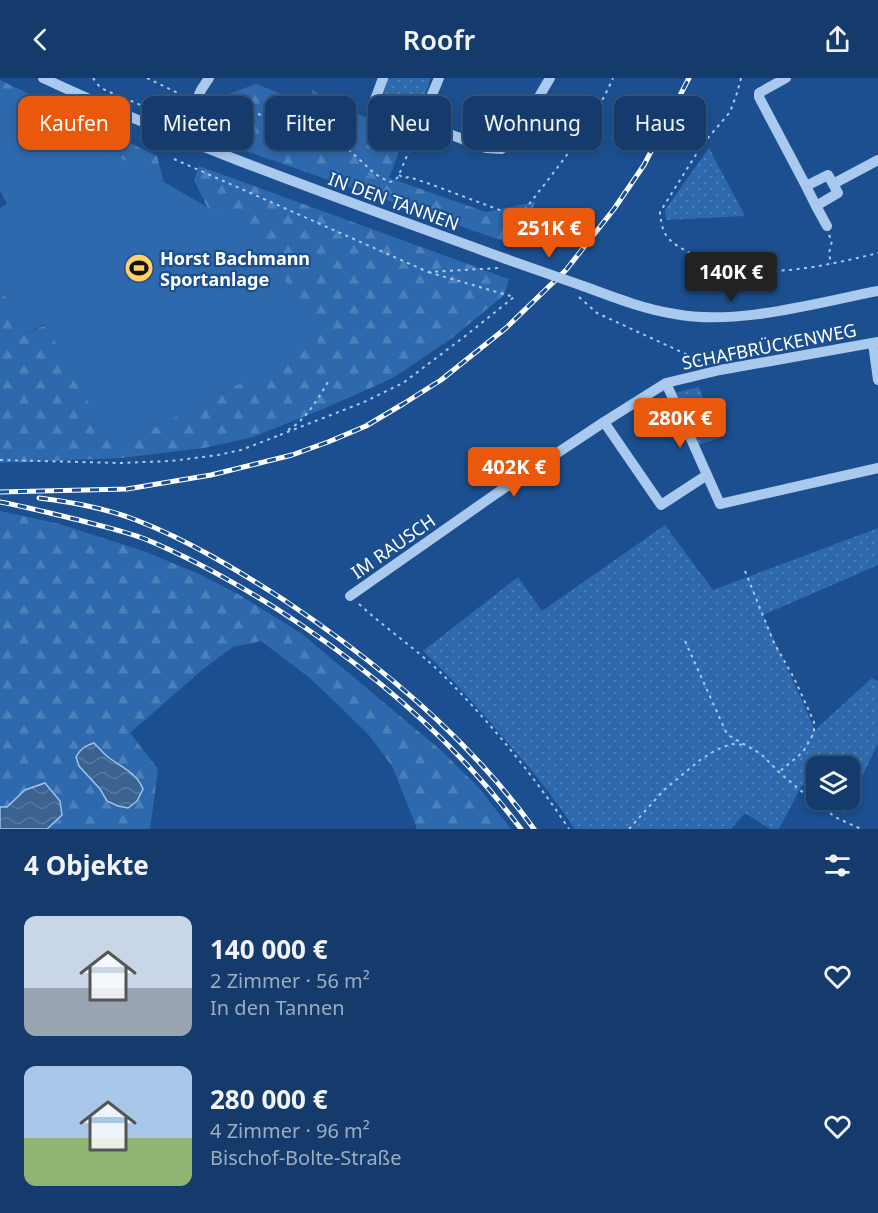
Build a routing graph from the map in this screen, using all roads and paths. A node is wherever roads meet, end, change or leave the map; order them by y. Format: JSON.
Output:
{"nodes":[{"id":1,"x":42,"y":78,"type":"edge"},
{"id":2,"x":93,"y":78,"type":"edge"},
{"id":3,"x":147,"y":78,"type":"edge"},
{"id":4,"x":209,"y":78,"type":"edge"},
{"id":5,"x":383,"y":78,"type":"edge"},
{"id":6,"x":439,"y":78,"type":"edge"},
{"id":7,"x":550,"y":78,"type":"edge"},
{"id":8,"x":613,"y":78,"type":"edge"},
{"id":9,"x":741,"y":78,"type":"edge"},
{"id":10,"x":786,"y":78,"type":"edge"},
{"id":11,"x":185,"y":96,"type":"edge"},
{"id":12,"x":198,"y":96,"type":"edge"},
{"id":13,"x":376,"y":96,"type":"edge"},
{"id":14,"x":431,"y":96,"type":"edge"},
{"id":15,"x":142,"y":106,"type":"edge"},
{"id":16,"x":253,"y":114,"type":"edge"},
{"id":17,"x":142,"y":122,"type":"edge"},
{"id":18,"x":451,"y":135,"type":"edge"},
{"id":19,"x":210,"y":150,"type":"edge"},
{"id":20,"x":409,"y":150,"type":"edge"},
{"id":21,"x":174,"y":159,"type":"dead end"},
{"id":22,"x":878,"y":160,"type":"edge"},
{"id":23,"x":399,"y":175,"type":"junction"},
{"id":24,"x":833,"y":184,"type":"junction"},
{"id":25,"x":806,"y":186,"type":"junction"},
{"id":26,"x":816,"y":206,"type":"junction"},
{"id":27,"x":827,"y":226,"type":"joint"},
{"id":28,"x":878,"y":253,"type":"edge"},
{"id":29,"x":503,"y":263,"type":"junction"},
{"id":30,"x":831,"y":264,"type":"junction"},
{"id":31,"x":428,"y":272,"type":"junction"},
{"id":32,"x":579,"y":289,"type":"junction"},
{"id":33,"x":878,"y":291,"type":"edge"},
{"id":34,"x":875,"y":342,"type":"edge"},
{"id":35,"x":720,"y":370,"type":"junction"},
{"id":36,"x":878,"y":380,"type":"edge"},
{"id":37,"x":328,"y":382,"type":"dead end"},
{"id":38,"x":666,"y":383,"type":"junction"},
{"id":39,"x":604,"y":422,"type":"junction"},
{"id":40,"x":280,"y":435,"type":"junction"},
{"id":41,"x":0,"y":460,"type":"edge"},
{"id":42,"x":878,"y":468,"type":"edge"},
{"id":43,"x":706,"y":475,"type":"junction"},
{"id":44,"x":746,"y":571,"type":"dead end"},
{"id":45,"x":350,"y":596,"type":"joint"},
{"id":46,"x":685,"y":640,"type":"dead end"},
{"id":47,"x":748,"y":746,"type":"junction"},
{"id":48,"x":779,"y":772,"type":"junction"},
{"id":49,"x":569,"y":829,"type":"edge"},
{"id":50,"x":629,"y":829,"type":"edge"},
{"id":51,"x":861,"y":829,"type":"edge"}],
"edges":[{"from":1,"to":17,"type":"street","name":"IN DEN TANNEN"},
{"from":2,"to":15,"type":"path"},
{"from":3,"to":11,"type":"path"},
{"from":4,"to":12,"type":"street"},
{"from":5,"to":13,"type":"street"},
{"from":6,"to":14,"type":"street"},
{"from":7,"to":18,"type":"street"},
{"from":8,"to":23,"type":"path"},
{"from":9,"to":30,"type":"path"},
{"from":10,"to":25,"type":"street"},
{"from":16,"to":23,"type":"path"},
{"from":19,"to":29,"type":"street","name":"IN DEN TANNEN"},
{"from":20,"to":23,"type":"path"},
{"from":21,"to":31,"type":"path"},
{"from":22,"to":24,"type":"street"},
{"from":24,"to":25,"type":"street"},
{"from":24,"to":26,"type":"street"},
{"from":25,"to":26,"type":"street"},
{"from":26,"to":27,"type":"street"},
{"from":27,"to":30,"type":"path"},
{"from":28,"to":30,"type":"path"},
{"from":29,"to":31,"type":"path"},
{"from":29,"to":32,"type":"street","name":"IN DEN TANNEN","bridge":true},
{"from":31,"to":40,"type":"path"},
{"from":32,"to":33,"type":"street","name":"IN DEN TANNEN"},
{"from":32,"to":35,"type":"path"},
{"from":34,"to":35,"type":"street","name":"SCHAFBRÜCKENWEG"},
{"from":34,"to":36,"type":"street"},
{"from":35,"to":38,"type":"street","name":"SCHAFBRÜCKENWEG"},
{"from":37,"to":40,"type":"path"},
{"from":38,"to":39,"type":"street","name":"IM RAUSCH"},
{"from":38,"to":43,"type":"street"},
{"from":39,"to":43,"type":"street"},
{"from":39,"to":45,"type":"street","name":"IM RAUSCH"},
{"from":40,"to":41,"type":"path"},
{"from":42,"to":43,"type":"street"},
{"from":44,"to":48,"type":"path"},
{"from":45,"to":49,"type":"path"},
{"from":46,"to":47,"type":"path"},
{"from":47,"to":48,"type":"path"},
{"from":47,"to":50,"type":"path"},
{"from":48,"to":51,"type":"path"}]}
